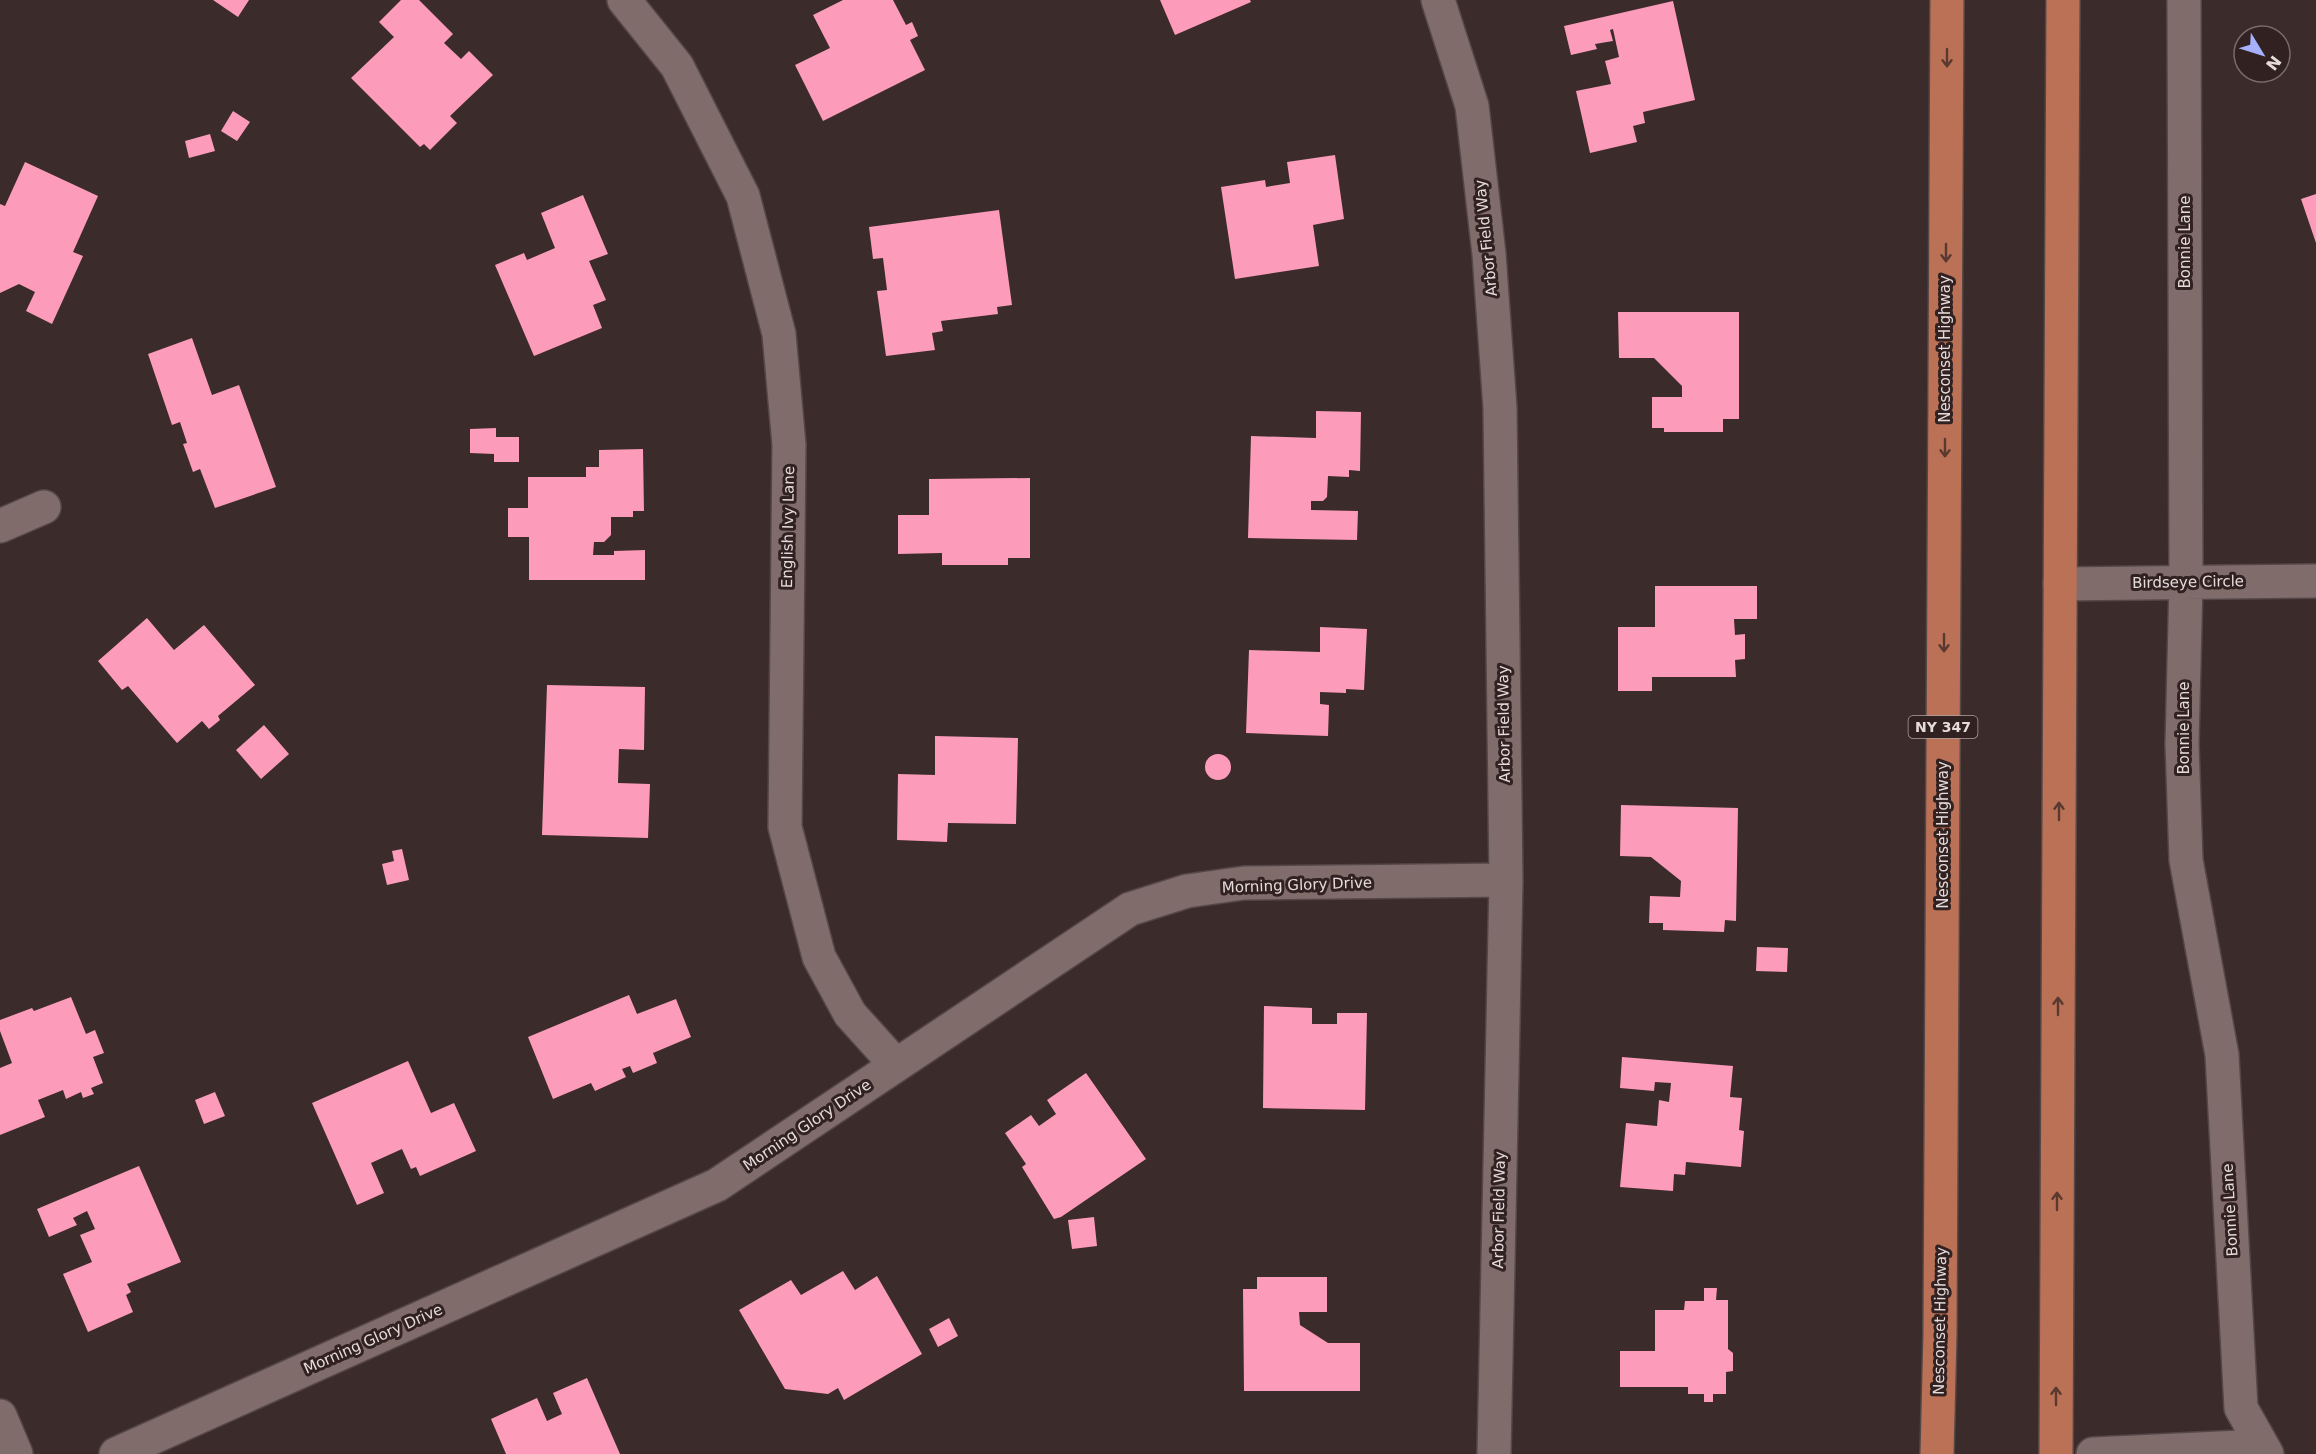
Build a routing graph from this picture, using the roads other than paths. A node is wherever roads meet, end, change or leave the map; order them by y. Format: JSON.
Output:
{"nodes":[{"id":1,"x":624,"y":0,"type":"edge"},
{"id":2,"x":1438,"y":0,"type":"edge"},
{"id":3,"x":1947,"y":0,"type":"edge"},
{"id":4,"x":2063,"y":0,"type":"edge"},
{"id":5,"x":2184,"y":0,"type":"edge"},
{"id":6,"x":44,"y":507,"type":"dead end"},
{"id":7,"x":0,"y":526,"type":"edge"},
{"id":8,"x":2316,"y":581,"type":"edge"},
{"id":9,"x":2186,"y":582,"type":"junction"},
{"id":10,"x":2060,"y":584,"type":"junction"},
{"id":11,"x":1506,"y":880,"type":"junction"},
{"id":12,"x":896,"y":1065,"type":"junction"},
{"id":13,"x":0,"y":1416,"type":"edge"},
{"id":14,"x":2264,"y":1450,"type":"edge"},
{"id":15,"x":16,"y":1454,"type":"edge"},
{"id":16,"x":116,"y":1454,"type":"edge"},
{"id":17,"x":1494,"y":1454,"type":"edge"},
{"id":18,"x":1937,"y":1454,"type":"edge"},
{"id":19,"x":2056,"y":1454,"type":"edge"},
{"id":20,"x":2093,"y":1454,"type":"edge"}],
"edges":[{"from":1,"to":12,"type":"street","name":"English Ivy Lane"},
{"from":2,"to":11,"type":"street","name":"Arbor Field Way"},
{"from":3,"to":18,"type":"highway","name":"Nesconset Highway","number":"NY 347","one_way":true},
{"from":4,"to":10,"type":"highway"},
{"from":5,"to":9,"type":"street","name":"Bonnie Lane"},
{"from":6,"to":7,"type":"street"},
{"from":8,"to":9,"type":"street","name":"Birdseye Circle"},
{"from":9,"to":10,"type":"street","name":"Birdseye Circle"},
{"from":9,"to":14,"type":"street","name":"Bonnie Lane"},
{"from":19,"to":10,"type":"highway","one_way":true},
{"from":11,"to":12,"type":"street","name":"Morning Glory Drive"},
{"from":11,"to":17,"type":"street","name":"Arbor Field Way"},
{"from":12,"to":16,"type":"street","name":"Morning Glory Drive"},
{"from":13,"to":15,"type":"street"},
{"from":14,"to":20,"type":"street","name":"Bonnie Lane"}]}
